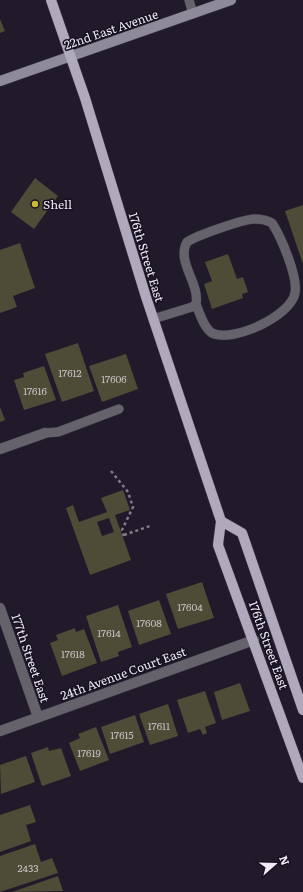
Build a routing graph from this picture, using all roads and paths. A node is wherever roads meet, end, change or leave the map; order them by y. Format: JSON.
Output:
{"nodes":[{"id":1,"x":51,"y":0,"type":"edge"},
{"id":2,"x":189,"y":0,"type":"edge"},
{"id":3,"x":231,"y":0,"type":"edge"},
{"id":4,"x":193,"y":14,"type":"junction"},
{"id":5,"x":70,"y":57,"type":"junction"},
{"id":6,"x":0,"y":81,"type":"edge"},
{"id":7,"x":196,"y":304,"type":"junction"},
{"id":8,"x":153,"y":319,"type":"junction"},
{"id":9,"x":119,"y":409,"type":"dead end"},
{"id":10,"x":46,"y":433,"type":"joint"},
{"id":11,"x":0,"y":449,"type":"edge"},
{"id":12,"x":112,"y":471,"type":"dead end"},
{"id":13,"x":221,"y":521,"type":"junction"},
{"id":14,"x":150,"y":526,"type":"dead end"},
{"id":15,"x":0,"y":608,"type":"edge"},
{"id":16,"x":254,"y":640,"type":"junction"},
{"id":17,"x":303,"y":710,"type":"edge"},
{"id":18,"x":38,"y":717,"type":"junction"},
{"id":19,"x":0,"y":731,"type":"edge"},
{"id":20,"x":303,"y":778,"type":"edge"}],
"edges":[{"from":1,"to":5,"type":"main road","name":"176th Street East"},
{"from":2,"to":4,"type":"lane"},
{"from":3,"to":4,"type":"street","name":"22nd East Avenue"},
{"from":4,"to":5,"type":"street","name":"22nd East Avenue"},
{"from":5,"to":6,"type":"street","name":"22nd East Avenue"},
{"from":5,"to":8,"type":"main road","name":"176th Street East"},
{"from":7,"to":7,"type":"lane"},
{"from":7,"to":8,"type":"lane"},
{"from":8,"to":13,"type":"main road","name":"176th Street East"},
{"from":9,"to":10,"type":"lane"},
{"from":10,"to":11,"type":"street"},
{"from":12,"to":14,"type":"path"},
{"from":13,"to":16,"type":"main road","name":"176th Street East"},
{"from":13,"to":17,"type":"main road","name":"176th Street East"},
{"from":15,"to":18,"type":"street","name":"177th Street East"},
{"from":16,"to":18,"type":"street","name":"24th Avenue Court East"},
{"from":16,"to":20,"type":"main road","name":"176th Street East"},
{"from":18,"to":19,"type":"street","name":"24th Avenue Court East"}]}
